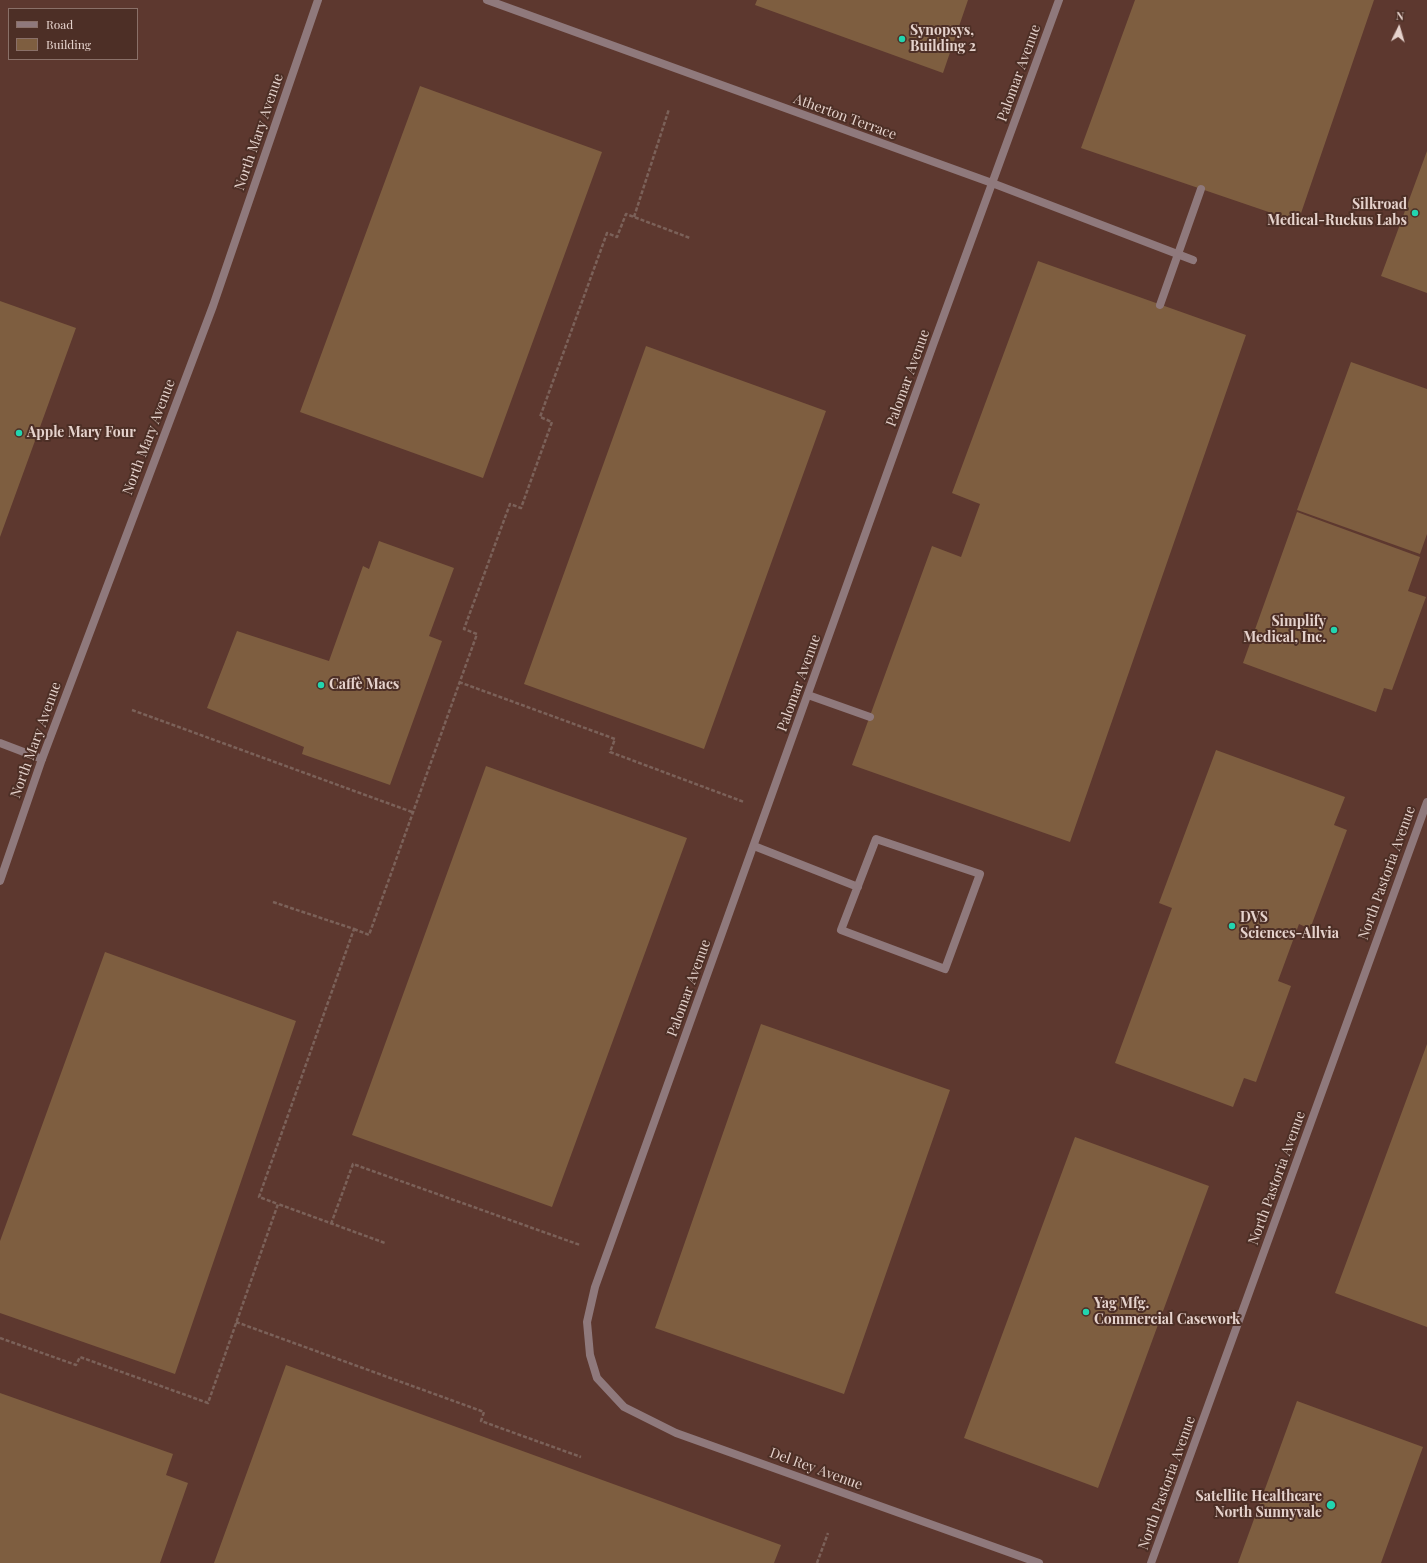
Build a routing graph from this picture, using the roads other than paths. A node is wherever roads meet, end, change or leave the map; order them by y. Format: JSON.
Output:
{"nodes":[{"id":1,"x":318,"y":0,"type":"edge"},
{"id":2,"x":487,"y":0,"type":"edge"},
{"id":3,"x":1059,"y":0,"type":"edge"},
{"id":4,"x":992,"y":183,"type":"junction"},
{"id":5,"x":1201,"y":188,"type":"dead end"},
{"id":6,"x":1178,"y":254,"type":"junction"},
{"id":7,"x":1193,"y":260,"type":"dead end"},
{"id":8,"x":1160,"y":304,"type":"dead end"},
{"id":9,"x":808,"y":695,"type":"junction"},
{"id":10,"x":870,"y":717,"type":"dead end"},
{"id":11,"x":0,"y":743,"type":"edge"},
{"id":12,"x":42,"y":759,"type":"junction"},
{"id":13,"x":1427,"y":802,"type":"edge"},
{"id":14,"x":754,"y":846,"type":"junction"},
{"id":15,"x":0,"y":881,"type":"edge"},
{"id":16,"x":858,"y":887,"type":"junction"},
{"id":17,"x":598,"y":1378,"type":"joint"},
{"id":18,"x":1039,"y":1563,"type":"edge"},
{"id":19,"x":1151,"y":1563,"type":"edge"}],
"edges":[{"from":1,"to":12,"type":"street","name":"North Mary Avenue"},
{"from":2,"to":4,"type":"street","name":"Atherton Terrace"},
{"from":3,"to":4,"type":"street","name":"Palomar Avenue"},
{"from":4,"to":6,"type":"street","name":"Atherton Terrace"},
{"from":4,"to":9,"type":"street","name":"Palomar Avenue"},
{"from":5,"to":6,"type":"street"},
{"from":6,"to":7,"type":"street","name":"Atherton Terrace"},
{"from":6,"to":8,"type":"street"},
{"from":9,"to":10,"type":"street"},
{"from":9,"to":14,"type":"street","name":"Palomar Avenue"},
{"from":11,"to":12,"type":"street"},
{"from":12,"to":15,"type":"street","name":"North Mary Avenue"},
{"from":13,"to":19,"type":"street","name":"North Pastoria Avenue"},
{"from":14,"to":16,"type":"street"},
{"from":14,"to":17,"type":"street","name":"Palomar Avenue"},
{"from":16,"to":16,"type":"street"},
{"from":17,"to":18,"type":"street","name":"Del Rey Avenue"}]}
